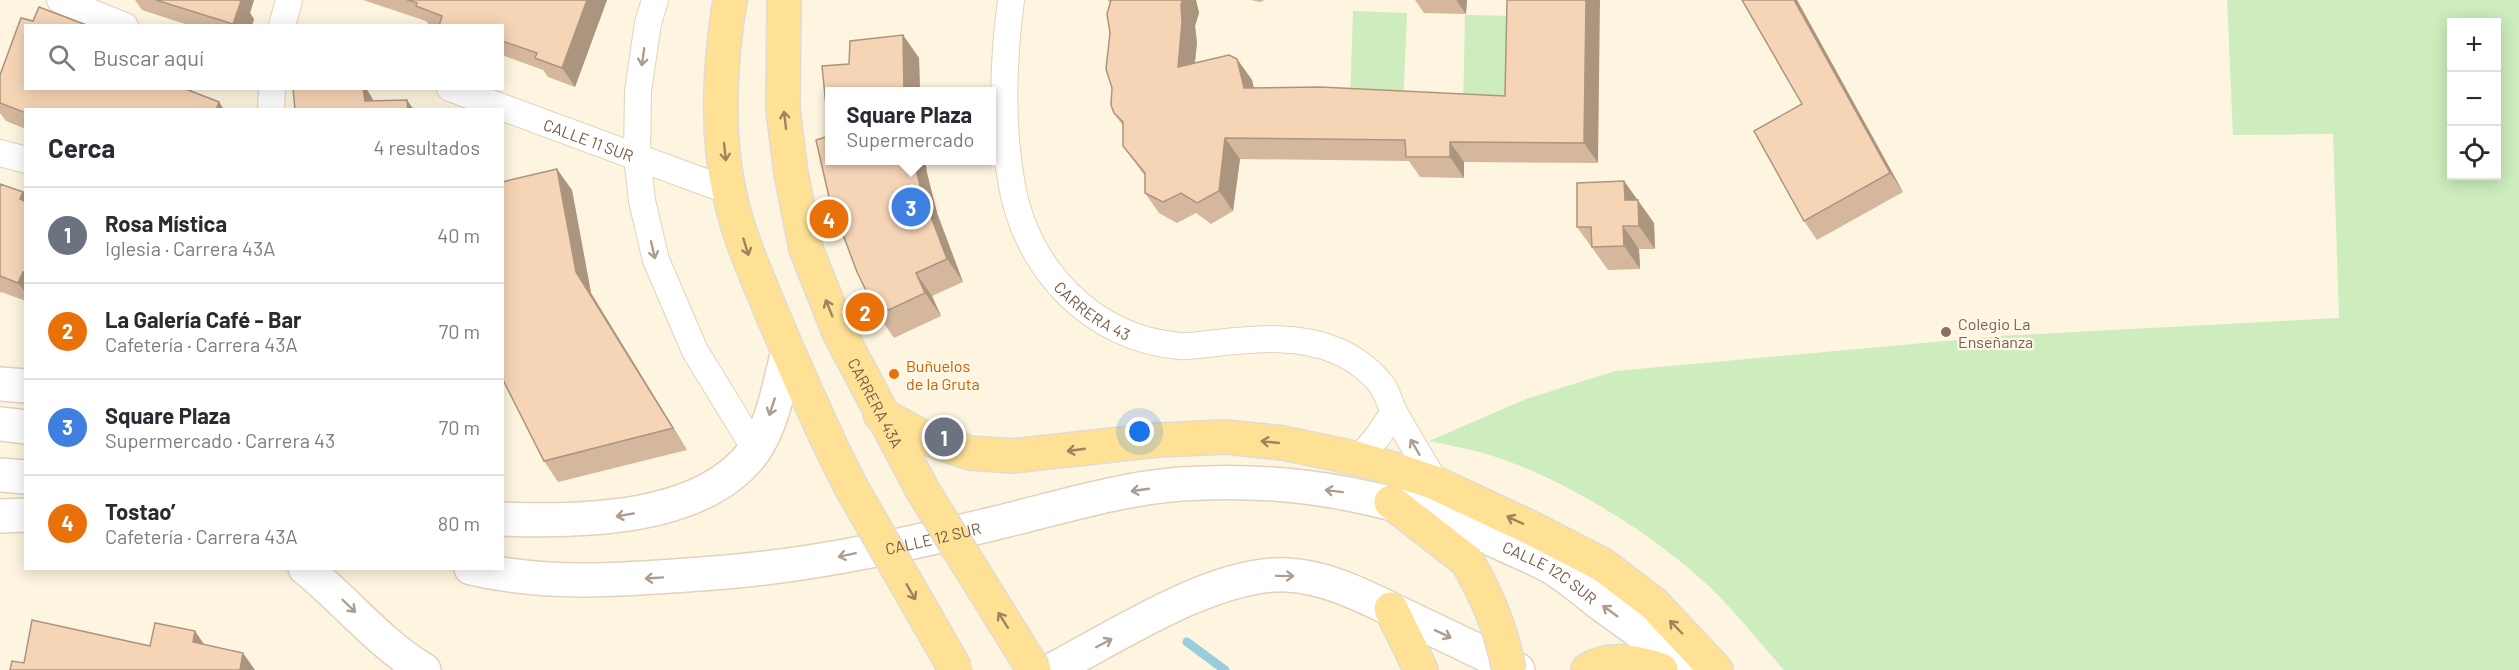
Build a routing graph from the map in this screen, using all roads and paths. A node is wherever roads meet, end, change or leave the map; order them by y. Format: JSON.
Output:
{"nodes":[{"id":1,"x":60,"y":0,"type":"edge"},
{"id":2,"x":289,"y":0,"type":"edge"},
{"id":3,"x":655,"y":0,"type":"edge"},
{"id":4,"x":730,"y":0,"type":"edge"},
{"id":5,"x":784,"y":0,"type":"edge"},
{"id":6,"x":1011,"y":0,"type":"edge"},
{"id":7,"x":120,"y":24,"type":"edge"},
{"id":8,"x":283,"y":24,"type":"edge"},
{"id":9,"x":272,"y":90,"type":"edge"},
{"id":10,"x":456,"y":90,"type":"edge"},
{"id":11,"x":271,"y":108,"type":"edge"},
{"id":12,"x":0,"y":153,"type":"edge"},
{"id":13,"x":637,"y":156,"type":"junction"},
{"id":14,"x":24,"y":159,"type":"edge"},
{"id":15,"x":729,"y":191,"type":"junction"},
{"id":16,"x":788,"y":351,"type":"junction"},
{"id":17,"x":0,"y":384,"type":"edge"},
{"id":18,"x":24,"y":386,"type":"edge"},
{"id":19,"x":1394,"y":412,"type":"junction"},
{"id":20,"x":880,"y":414,"type":"junction"},
{"id":21,"x":0,"y":424,"type":"edge"},
{"id":22,"x":24,"y":427,"type":"edge"},
{"id":23,"x":755,"y":449,"type":"junction"},
{"id":24,"x":1359,"y":459,"type":"junction"},
{"id":25,"x":0,"y":475,"type":"edge"},
{"id":26,"x":24,"y":477,"type":"edge"},
{"id":27,"x":1435,"y":483,"type":"junction"},
{"id":28,"x":1391,"y":502,"type":"junction"},
{"id":29,"x":24,"y":515,"type":"edge"},
{"id":30,"x":0,"y":516,"type":"edge"},
{"id":31,"x":504,"y":519,"type":"edge"},
{"id":32,"x":307,"y":570,"type":"edge"},
{"id":33,"x":479,"y":570,"type":"edge"},
{"id":34,"x":1390,"y":609,"type":"junction"},
{"id":35,"x":424,"y":670,"type":"edge"},
{"id":36,"x":956,"y":670,"type":"edge"},
{"id":37,"x":1034,"y":670,"type":"edge"},
{"id":38,"x":1052,"y":670,"type":"edge"},
{"id":39,"x":1421,"y":670,"type":"edge"},
{"id":40,"x":1509,"y":670,"type":"edge"},
{"id":41,"x":1518,"y":670,"type":"edge"},
{"id":42,"x":1588,"y":670,"type":"edge"},
{"id":43,"x":1661,"y":670,"type":"edge"},
{"id":44,"x":1691,"y":670,"type":"edge"},
{"id":45,"x":1716,"y":670,"type":"edge"}],
"edges":[{"from":1,"to":7,"type":"street"},
{"from":2,"to":8,"type":"street"},
{"from":3,"to":13,"type":"street","one_way":true},
{"from":4,"to":15,"type":"main road","one_way":true},
{"from":20,"to":5,"type":"main road","name":"CARRERA 43A","one_way":true},
{"from":6,"to":19,"type":"street","name":"CARRERA 43"},
{"from":9,"to":11,"type":"street"},
{"from":10,"to":13,"type":"street","name":"CALLE 11 SUR"},
{"from":12,"to":14,"type":"street"},
{"from":13,"to":15,"type":"street","name":"CALLE 11 SUR"},
{"from":13,"to":23,"type":"street","one_way":true},
{"from":15,"to":16,"type":"main road","one_way":true},
{"from":16,"to":23,"type":"street","one_way":true},
{"from":16,"to":36,"type":"main road","one_way":true,"bridge":true},
{"from":17,"to":18,"type":"street"},
{"from":19,"to":24,"type":"street"},
{"from":27,"to":19,"type":"street","name":"CARRERA 43","one_way":true},
{"from":24,"to":20,"type":"main road","one_way":true},
{"from":37,"to":20,"type":"main road","name":"CARRERA 43A","one_way":true,"bridge":true},
{"from":21,"to":22,"type":"street"},
{"from":23,"to":31,"type":"street","one_way":true},
{"from":24,"to":27,"type":"main road"},
{"from":25,"to":26,"type":"street"},
{"from":45,"to":27,"type":"main road","one_way":true},
{"from":28,"to":33,"type":"street","name":"CALLE 12 SUR","one_way":true},
{"from":28,"to":40,"type":"main road","bridge":true},
{"from":44,"to":28,"type":"street","name":"CALLE 12C SUR","one_way":true},
{"from":29,"to":30,"type":"street"},
{"from":32,"to":35,"type":"street","one_way":true},
{"from":38,"to":34,"type":"street","one_way":true},
{"from":34,"to":39,"type":"main road"},
{"from":34,"to":41,"type":"street","one_way":true},
{"from":42,"to":43,"type":"main road"}]}
